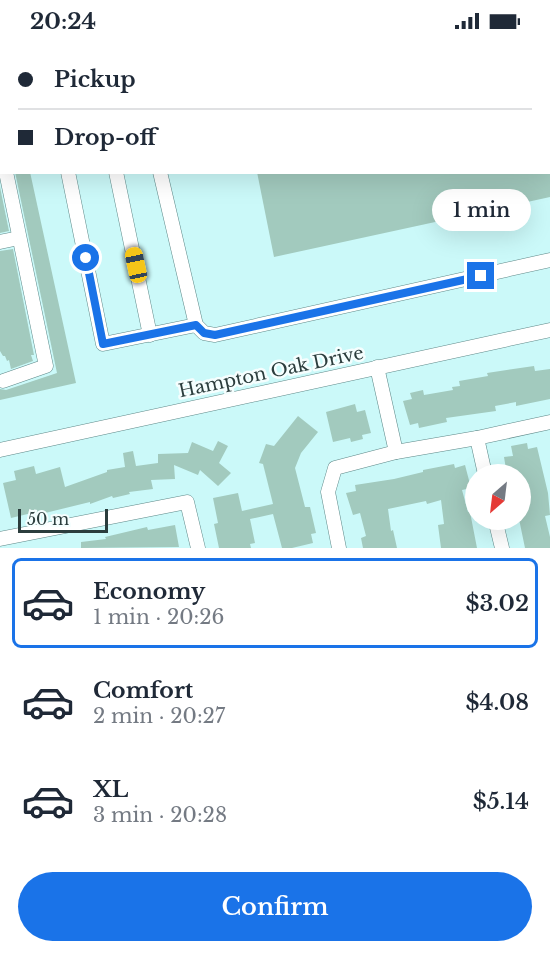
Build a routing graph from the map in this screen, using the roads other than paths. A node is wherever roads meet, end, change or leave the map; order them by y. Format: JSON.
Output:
{"nodes":[{"id":1,"x":6,"y":174,"type":"edge"},
{"id":2,"x":68,"y":174,"type":"edge"},
{"id":3,"x":116,"y":174,"type":"edge"},
{"id":4,"x":160,"y":174,"type":"edge"},
{"id":5,"x":19,"y":238,"type":"junction"},
{"id":6,"x":0,"y":242,"type":"edge"},
{"id":7,"x":550,"y":261,"type":"edge"},
{"id":8,"x":196,"y":325,"type":"junction"},
{"id":9,"x":550,"y":330,"type":"edge"},
{"id":10,"x":150,"y":335,"type":"junction"},
{"id":11,"x":377,"y":367,"type":"junction"},
{"id":12,"x":1,"y":377,"type":"edge"},
{"id":13,"x":550,"y":422,"type":"edge"},
{"id":14,"x":477,"y":438,"type":"junction"},
{"id":15,"x":0,"y":450,"type":"edge"},
{"id":16,"x":396,"y":452,"type":"junction"},
{"id":17,"x":483,"y":464,"type":"edge"},
{"id":18,"x":498,"y":530,"type":"edge"},
{"id":19,"x":0,"y":539,"type":"edge"},
{"id":20,"x":198,"y":548,"type":"edge"},
{"id":21,"x":339,"y":548,"type":"edge"},
{"id":22,"x":502,"y":548,"type":"edge"}],
"edges":[{"from":1,"to":5,"type":"street"},
{"from":2,"to":10,"type":"street"},
{"from":3,"to":10,"type":"street"},
{"from":4,"to":8,"type":"street"},
{"from":5,"to":6,"type":"street"},
{"from":5,"to":12,"type":"street"},
{"from":7,"to":8,"type":"street"},
{"from":8,"to":10,"type":"street"},
{"from":9,"to":11,"type":"street","name":"Hampton Oak Drive"},
{"from":11,"to":15,"type":"street","name":"Hampton Oak Drive"},
{"from":11,"to":16,"type":"street"},
{"from":13,"to":14,"type":"street"},
{"from":14,"to":16,"type":"street"},
{"from":14,"to":17,"type":"street"},
{"from":16,"to":21,"type":"street"},
{"from":18,"to":22,"type":"street"},
{"from":19,"to":20,"type":"street"}]}
